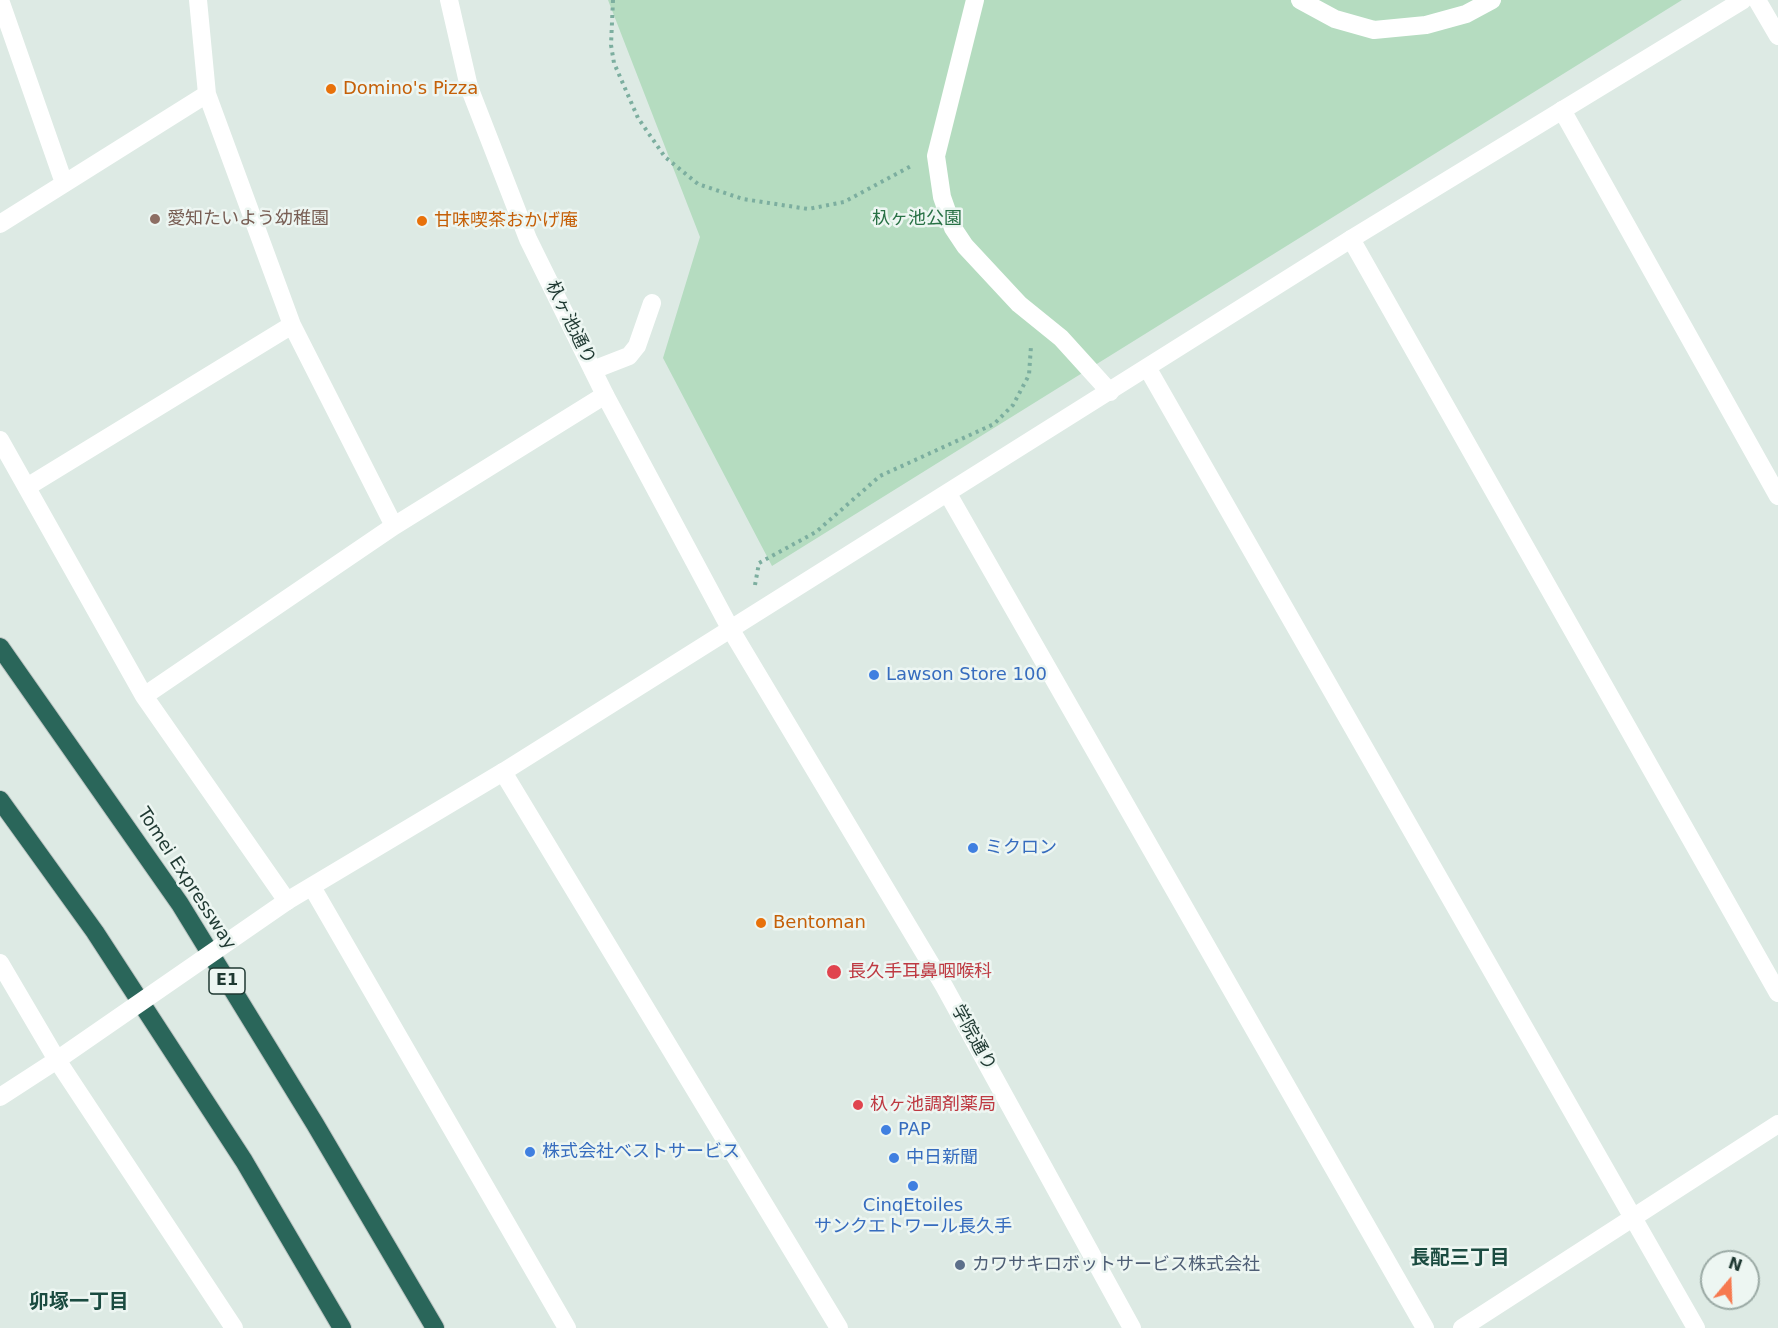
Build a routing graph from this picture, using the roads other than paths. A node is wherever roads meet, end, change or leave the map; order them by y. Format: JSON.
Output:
{"nodes":[{"id":1,"x":0,"y":0,"type":"edge"},
{"id":2,"x":198,"y":0,"type":"edge"},
{"id":3,"x":449,"y":0,"type":"edge"},
{"id":4,"x":975,"y":0,"type":"edge"},
{"id":5,"x":1300,"y":0,"type":"edge"},
{"id":6,"x":1492,"y":0,"type":"edge"},
{"id":7,"x":1743,"y":0,"type":"edge"},
{"id":8,"x":1758,"y":0,"type":"edge"},
{"id":9,"x":1778,"y":36,"type":"edge"},
{"id":10,"x":207,"y":94,"type":"junction"},
{"id":11,"x":1562,"y":110,"type":"junction"},
{"id":12,"x":64,"y":183,"type":"junction"},
{"id":13,"x":0,"y":224,"type":"edge"},
{"id":14,"x":1351,"y":239,"type":"junction"},
{"id":15,"x":652,"y":303,"type":"dead end"},
{"id":16,"x":292,"y":325,"type":"junction"},
{"id":17,"x":1148,"y":369,"type":"junction"},
{"id":18,"x":593,"y":370,"type":"junction"},
{"id":19,"x":1110,"y":392,"type":"junction"},
{"id":20,"x":605,"y":395,"type":"junction"},
{"id":21,"x":0,"y":440,"type":"edge"},
{"id":22,"x":27,"y":487,"type":"junction"},
{"id":23,"x":948,"y":494,"type":"junction"},
{"id":24,"x":1778,"y":496,"type":"edge"},
{"id":25,"x":394,"y":526,"type":"junction"},
{"id":26,"x":731,"y":630,"type":"junction"},
{"id":27,"x":0,"y":647,"type":"edge"},
{"id":28,"x":144,"y":696,"type":"junction"},
{"id":29,"x":503,"y":772,"type":"junction"},
{"id":30,"x":0,"y":800,"type":"edge"},
{"id":31,"x":312,"y":887,"type":"junction"},
{"id":32,"x":286,"y":901,"type":"junction"},
{"id":33,"x":0,"y":963,"type":"edge"},
{"id":34,"x":1778,"y":993,"type":"edge"},
{"id":35,"x":57,"y":1060,"type":"junction"},
{"id":36,"x":0,"y":1097,"type":"edge"},
{"id":37,"x":1778,"y":1124,"type":"edge"},
{"id":38,"x":1634,"y":1217,"type":"junction"},
{"id":39,"x":234,"y":1328,"type":"edge"},
{"id":40,"x":342,"y":1328,"type":"edge"},
{"id":41,"x":435,"y":1328,"type":"edge"},
{"id":42,"x":567,"y":1328,"type":"edge"},
{"id":43,"x":839,"y":1328,"type":"edge"},
{"id":44,"x":1132,"y":1328,"type":"edge"},
{"id":45,"x":1425,"y":1328,"type":"edge"},
{"id":46,"x":1462,"y":1328,"type":"edge"},
{"id":47,"x":1696,"y":1328,"type":"edge"}],
"edges":[{"from":1,"to":12,"type":"street"},
{"from":2,"to":10,"type":"street"},
{"from":3,"to":18,"type":"street","name":"杁ヶ池通り"},
{"from":4,"to":19,"type":"street"},
{"from":5,"to":6,"type":"street"},
{"from":7,"to":11,"type":"street"},
{"from":8,"to":9,"type":"street"},
{"from":10,"to":12,"type":"street"},
{"from":10,"to":16,"type":"street"},
{"from":11,"to":14,"type":"street"},
{"from":11,"to":24,"type":"street"},
{"from":12,"to":13,"type":"street"},
{"from":14,"to":17,"type":"street"},
{"from":14,"to":34,"type":"street"},
{"from":15,"to":18,"type":"street"},
{"from":16,"to":22,"type":"street"},
{"from":16,"to":25,"type":"street"},
{"from":17,"to":19,"type":"street"},
{"from":17,"to":38,"type":"street"},
{"from":18,"to":20,"type":"street","name":"杁ヶ池通り"},
{"from":19,"to":23,"type":"street"},
{"from":20,"to":25,"type":"street"},
{"from":20,"to":26,"type":"street","name":"杁ヶ池通り"},
{"from":21,"to":22,"type":"street"},
{"from":22,"to":28,"type":"street"},
{"from":23,"to":26,"type":"street"},
{"from":23,"to":45,"type":"street"},
{"from":25,"to":28,"type":"street"},
{"from":26,"to":29,"type":"street"},
{"from":26,"to":44,"type":"street","name":"学院通り"},
{"from":27,"to":41,"type":"highway","name":"Tomei Expressway","number":"E1"},
{"from":28,"to":32,"type":"street"},
{"from":29,"to":31,"type":"street"},
{"from":29,"to":43,"type":"street"},
{"from":30,"to":40,"type":"highway"},
{"from":31,"to":32,"type":"street"},
{"from":31,"to":42,"type":"street"},
{"from":32,"to":35,"type":"street","bridge":true},
{"from":33,"to":35,"type":"street"},
{"from":35,"to":36,"type":"street"},
{"from":35,"to":39,"type":"street"},
{"from":37,"to":38,"type":"street"},
{"from":38,"to":46,"type":"street"},
{"from":38,"to":47,"type":"street"}]}
